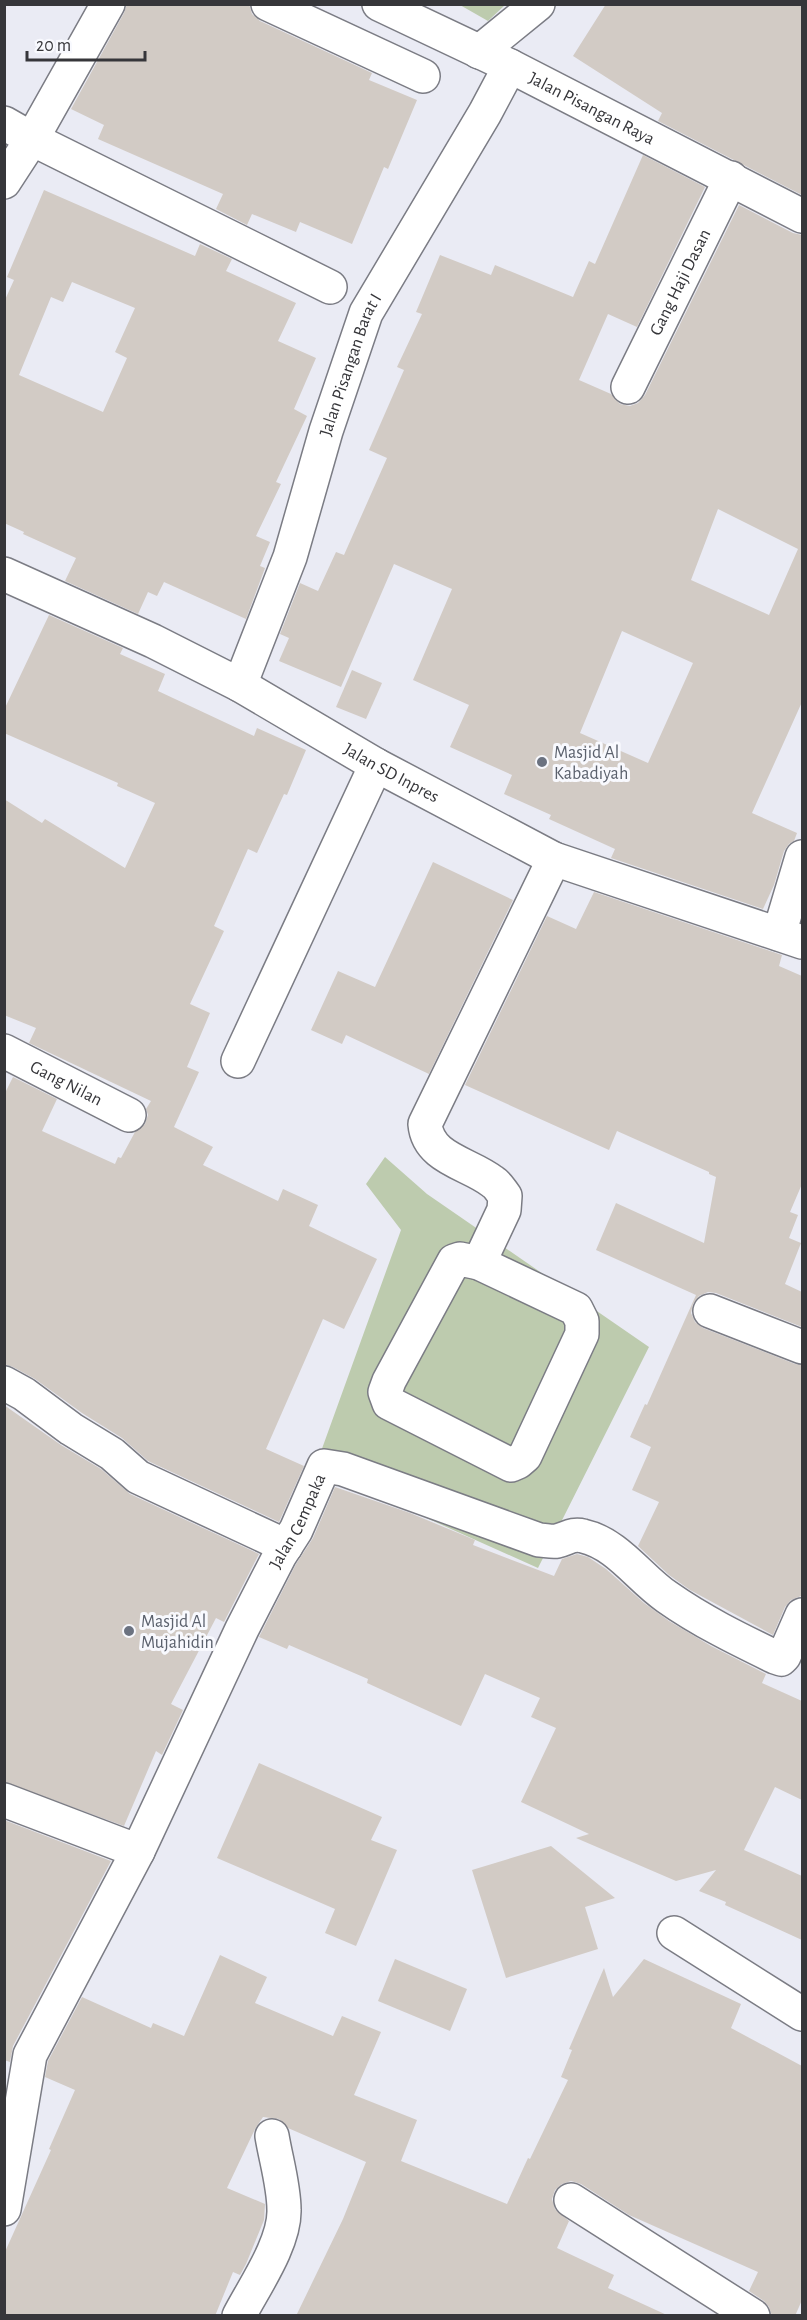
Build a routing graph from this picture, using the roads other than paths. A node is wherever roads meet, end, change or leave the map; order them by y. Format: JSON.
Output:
{"nodes":[{"id":1,"x":108,"y":4,"type":"edge"},
{"id":2,"x":268,"y":4,"type":"edge"},
{"id":3,"x":379,"y":4,"type":"edge"},
{"id":4,"x":538,"y":4,"type":"edge"},
{"id":5,"x":479,"y":52,"type":"junction"},
{"id":6,"x":510,"y":66,"type":"junction"},
{"id":7,"x":423,"y":76,"type":"dead end"},
{"id":8,"x":4,"y":123,"type":"edge"},
{"id":9,"x":32,"y":139,"type":"junction"},
{"id":10,"x":731,"y":178,"type":"junction"},
{"id":11,"x":4,"y":182,"type":"edge"},
{"id":12,"x":802,"y":216,"type":"edge"},
{"id":13,"x":330,"y":287,"type":"dead end"},
{"id":14,"x":628,"y":387,"type":"dead end"},
{"id":15,"x":10,"y":587,"type":"edge"},
{"id":16,"x":240,"y":685,"type":"junction"},
{"id":17,"x":376,"y":765,"type":"junction"},
{"id":18,"x":802,"y":857,"type":"edge"},
{"id":19,"x":555,"y":859,"type":"junction"},
{"id":20,"x":791,"y":938,"type":"edge"},
{"id":21,"x":5,"y":1052,"type":"edge"},
{"id":22,"x":238,"y":1061,"type":"dead end"},
{"id":23,"x":129,"y":1114,"type":"dead end"},
{"id":24,"x":479,"y":1263,"type":"junction"},
{"id":25,"x":710,"y":1311,"type":"dead end"},
{"id":26,"x":802,"y":1347,"type":"edge"},
{"id":27,"x":4,"y":1383,"type":"edge"},
{"id":28,"x":286,"y":1546,"type":"junction"},
{"id":29,"x":802,"y":1615,"type":"edge"},
{"id":30,"x":4,"y":1800,"type":"edge"},
{"id":31,"x":138,"y":1851,"type":"junction"},
{"id":32,"x":674,"y":1933,"type":"dead end"},
{"id":33,"x":802,"y":2014,"type":"edge"},
{"id":34,"x":272,"y":2136,"type":"dead end"},
{"id":35,"x":572,"y":2200,"type":"dead end"},
{"id":36,"x":4,"y":2209,"type":"edge"},
{"id":37,"x":239,"y":2316,"type":"edge"},
{"id":38,"x":753,"y":2316,"type":"edge"}],
"edges":[{"from":1,"to":9,"type":"street"},
{"from":2,"to":7,"type":"street"},
{"from":3,"to":5,"type":"street","name":"Jalan Pisangan Raya"},
{"from":4,"to":5,"type":"street"},
{"from":5,"to":6,"type":"street","name":"Jalan Pisangan Raya"},
{"from":6,"to":10,"type":"street","name":"Jalan Pisangan Raya"},
{"from":6,"to":16,"type":"street","name":"Jalan Pisangan Barat I"},
{"from":8,"to":9,"type":"street"},
{"from":9,"to":11,"type":"street"},
{"from":9,"to":13,"type":"street"},
{"from":10,"to":12,"type":"street","name":"Jalan Pisangan Raya"},
{"from":10,"to":14,"type":"street","name":"Gang Haji Dasan"},
{"from":15,"to":16,"type":"street","name":"Jalan SD Inpres"},
{"from":16,"to":17,"type":"street","name":"Jalan SD Inpres"},
{"from":17,"to":19,"type":"street","name":"Jalan SD Inpres"},
{"from":17,"to":22,"type":"street"},
{"from":18,"to":20,"type":"street"},
{"from":19,"to":20,"type":"street","name":"Jalan SD Inpres"},
{"from":19,"to":24,"type":"street"},
{"from":21,"to":23,"type":"street","name":"Gang Nilan"},
{"from":24,"to":24,"type":"street"},
{"from":25,"to":26,"type":"street"},
{"from":27,"to":28,"type":"street"},
{"from":28,"to":29,"type":"street","name":"Jalan Cempaka"},
{"from":28,"to":31,"type":"street","name":"Jalan Cempaka"},
{"from":30,"to":31,"type":"street"},
{"from":31,"to":36,"type":"street","name":"Jalan Cempaka"},
{"from":32,"to":33,"type":"street"},
{"from":34,"to":37,"type":"street"},
{"from":35,"to":38,"type":"street"}]}
